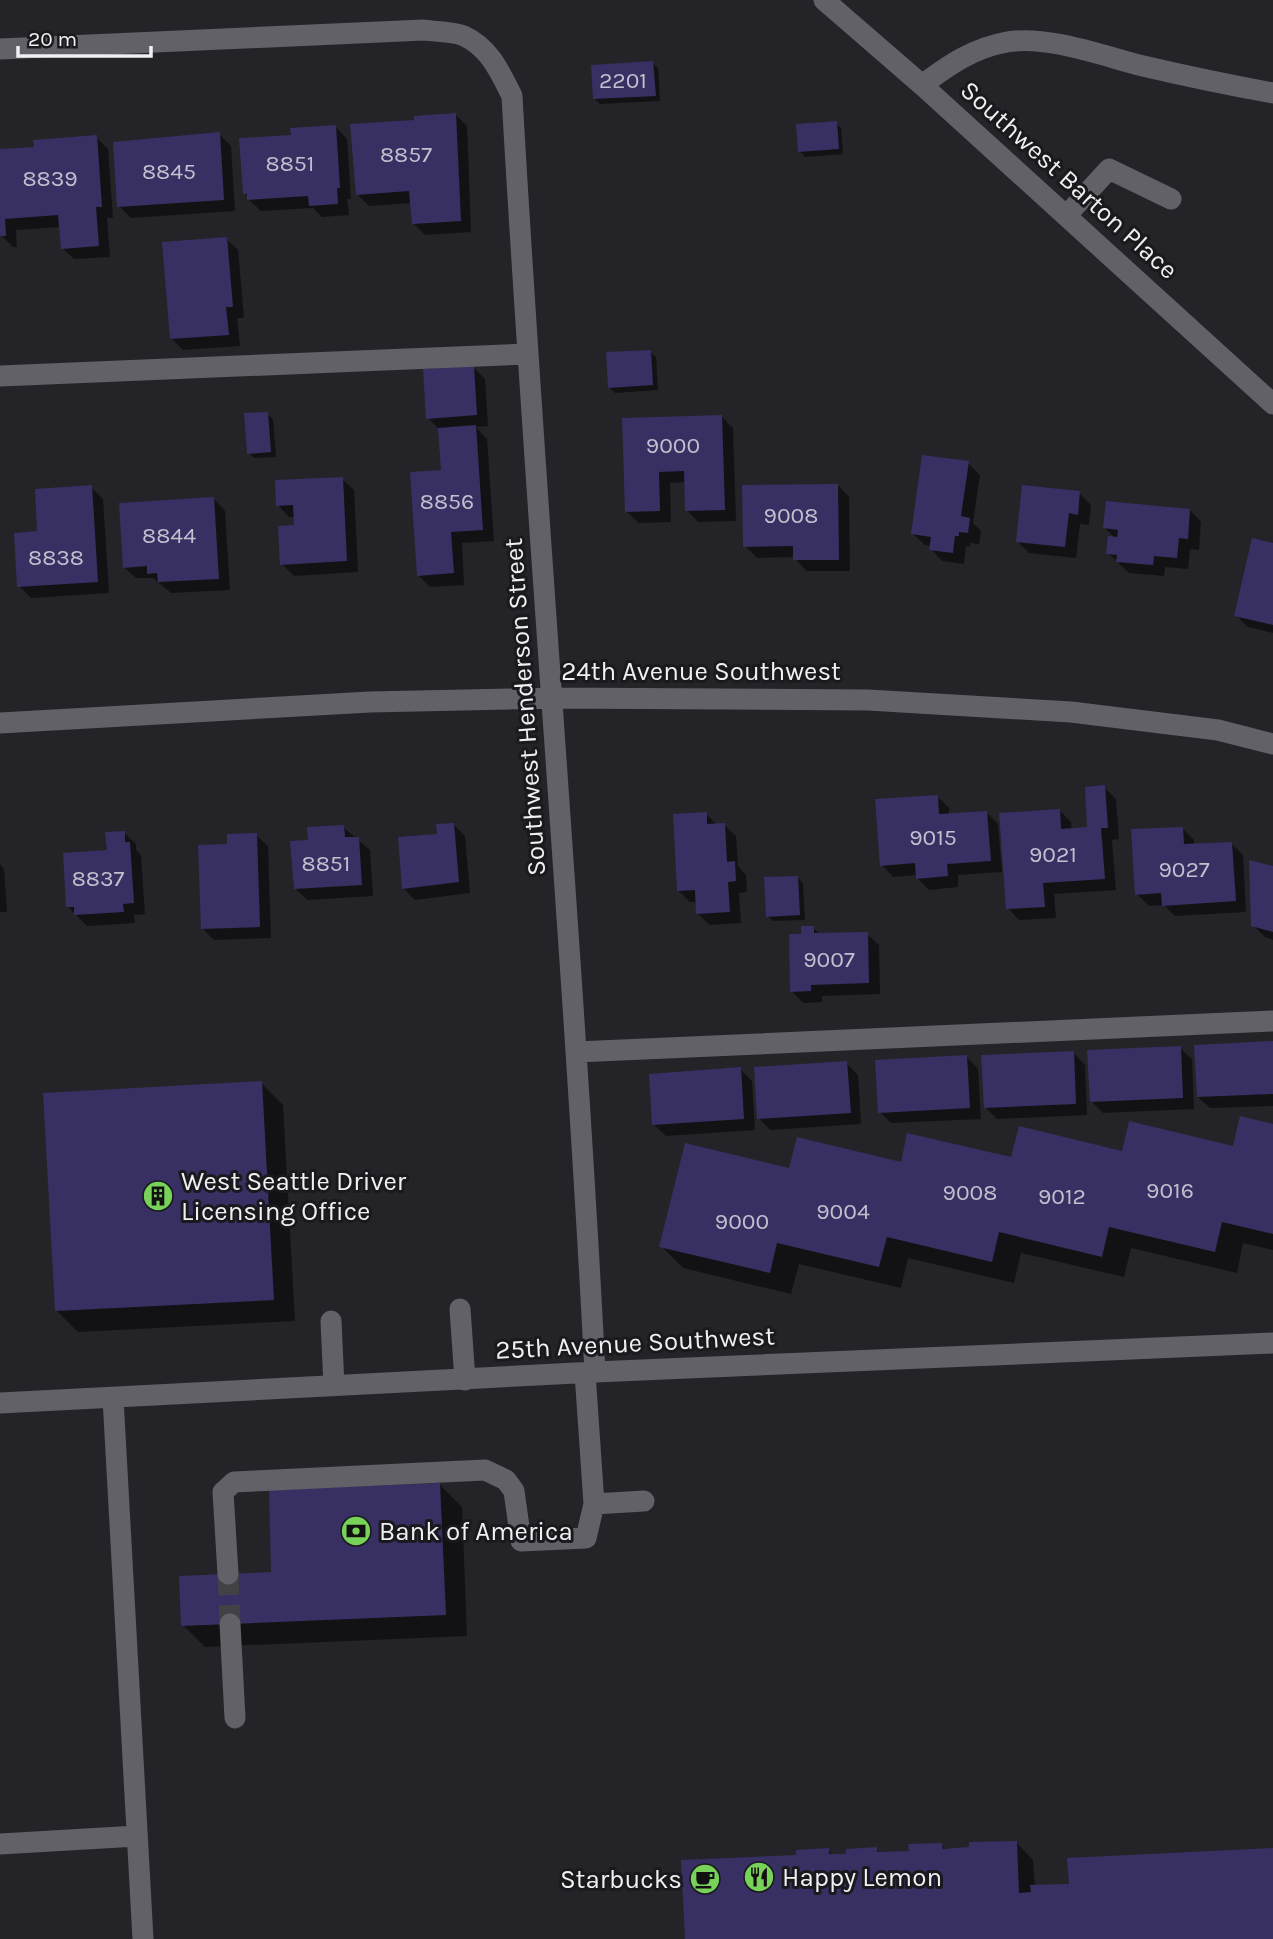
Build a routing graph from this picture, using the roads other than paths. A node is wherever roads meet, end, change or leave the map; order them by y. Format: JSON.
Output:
{"nodes":[{"id":1,"x":824,"y":0,"type":"edge"},
{"id":2,"x":0,"y":49,"type":"edge"},
{"id":3,"x":922,"y":85,"type":"junction"},
{"id":4,"x":1273,"y":93,"type":"edge"},
{"id":5,"x":1171,"y":199,"type":"dead end"},
{"id":6,"x":1066,"y":216,"type":"junction"},
{"id":7,"x":526,"y":354,"type":"junction"},
{"id":8,"x":0,"y":376,"type":"edge"},
{"id":9,"x":1273,"y":404,"type":"edge"},
{"id":10,"x":553,"y":698,"type":"junction"},
{"id":11,"x":0,"y":723,"type":"edge"},
{"id":12,"x":1273,"y":744,"type":"edge"},
{"id":13,"x":1273,"y":1020,"type":"edge"},
{"id":14,"x":576,"y":1052,"type":"junction"},
{"id":15,"x":460,"y":1310,"type":"dead end"},
{"id":16,"x":331,"y":1321,"type":"dead end"},
{"id":17,"x":1273,"y":1343,"type":"edge"},
{"id":18,"x":590,"y":1373,"type":"junction"},
{"id":19,"x":465,"y":1380,"type":"junction"},
{"id":20,"x":334,"y":1386,"type":"junction"},
{"id":21,"x":113,"y":1398,"type":"junction"},
{"id":22,"x":0,"y":1403,"type":"edge"},
{"id":23,"x":645,"y":1500,"type":"dead end"},
{"id":24,"x":594,"y":1504,"type":"junction"},
{"id":25,"x":228,"y":1574,"type":"tunnel mouth"},
{"id":26,"x":230,"y":1624,"type":"tunnel mouth"},
{"id":27,"x":235,"y":1718,"type":"dead end"},
{"id":28,"x":137,"y":1836,"type":"junction"},
{"id":29,"x":0,"y":1844,"type":"edge"},
{"id":30,"x":143,"y":1939,"type":"edge"}],
"edges":[{"from":1,"to":3,"type":"street","name":"Southwest Barton Place"},
{"from":2,"to":7,"type":"street","name":"Southwest Henderson Street"},
{"from":3,"to":4,"type":"street"},
{"from":3,"to":6,"type":"street","name":"Southwest Barton Place"},
{"from":5,"to":6,"type":"street"},
{"from":6,"to":9,"type":"street","name":"Southwest Barton Place"},
{"from":7,"to":8,"type":"street"},
{"from":7,"to":10,"type":"street","name":"Southwest Henderson Street"},
{"from":10,"to":11,"type":"street","name":"24th Avenue Southwest"},
{"from":10,"to":12,"type":"street","name":"24th Avenue Southwest"},
{"from":10,"to":14,"type":"street","name":"Southwest Henderson Street"},
{"from":13,"to":14,"type":"street"},
{"from":14,"to":18,"type":"street","name":"Southwest Henderson Street"},
{"from":15,"to":19,"type":"street"},
{"from":16,"to":20,"type":"street"},
{"from":17,"to":18,"type":"street","name":"25th Avenue Southwest"},
{"from":18,"to":19,"type":"street","name":"25th Avenue Southwest"},
{"from":18,"to":24,"type":"street","name":"Southwest Henderson Street"},
{"from":19,"to":20,"type":"street","name":"25th Avenue Southwest"},
{"from":20,"to":21,"type":"street","name":"25th Avenue Southwest"},
{"from":21,"to":22,"type":"street","name":"25th Avenue Southwest"},
{"from":21,"to":28,"type":"street"},
{"from":23,"to":24,"type":"street"},
{"from":24,"to":25,"type":"street","name":"Southwest Henderson Street"},
{"from":26,"to":27,"type":"street"},
{"from":28,"to":29,"type":"street"},
{"from":28,"to":30,"type":"street"}]}
